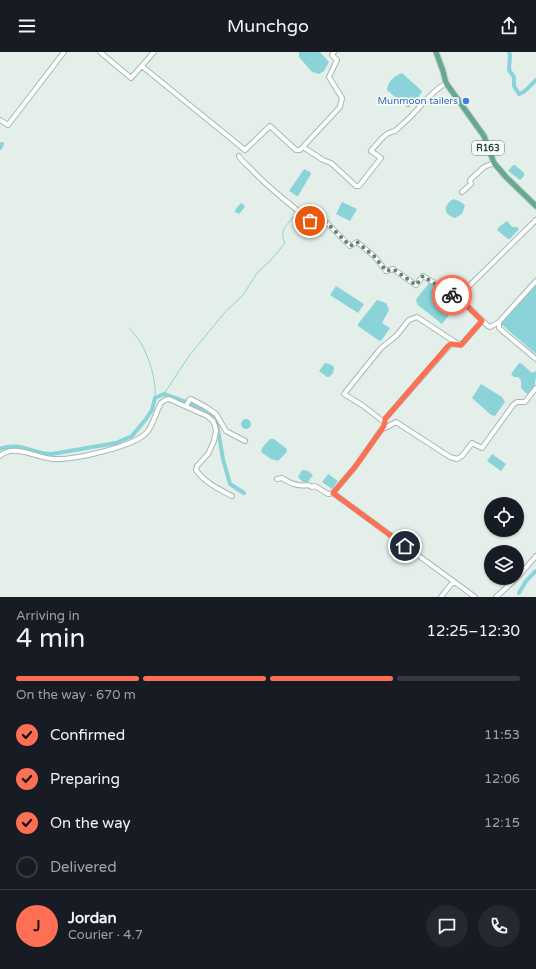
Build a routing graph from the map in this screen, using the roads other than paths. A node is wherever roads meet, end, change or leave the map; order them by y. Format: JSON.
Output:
{"nodes":[{"id":1,"x":64,"y":52,"type":"edge"},
{"id":2,"x":100,"y":52,"type":"edge"},
{"id":3,"x":154,"y":52,"type":"edge"},
{"id":4,"x":334,"y":52,"type":"edge"},
{"id":5,"x":436,"y":52,"type":"edge"},
{"id":6,"x":141,"y":67,"type":"junction"},
{"id":7,"x":446,"y":83,"type":"junction"},
{"id":8,"x":0,"y":120,"type":"edge"},
{"id":9,"x":303,"y":146,"type":"junction"},
{"id":10,"x":239,"y":156,"type":"dead end"},
{"id":11,"x":494,"y":163,"type":"junction"},
{"id":12,"x":462,"y":192,"type":"dead end"},
{"id":13,"x":536,"y":206,"type":"edge"},
{"id":14,"x":536,"y":220,"type":"edge"},
{"id":15,"x":536,"y":282,"type":"edge"},
{"id":16,"x":458,"y":297,"type":"junction"},
{"id":17,"x":482,"y":321,"type":"junction"},
{"id":18,"x":499,"y":322,"type":"junction"},
{"id":19,"x":459,"y":345,"type":"junction"},
{"id":20,"x":536,"y":359,"type":"edge"},
{"id":21,"x":536,"y":388,"type":"edge"},
{"id":22,"x":186,"y":406,"type":"junction"},
{"id":23,"x":384,"y":424,"type":"junction"},
{"id":24,"x":244,"y":441,"type":"dead end"},
{"id":25,"x":0,"y":456,"type":"edge"},
{"id":26,"x":277,"y":479,"type":"dead end"},
{"id":27,"x":333,"y":493,"type":"junction"},
{"id":28,"x":232,"y":496,"type":"dead end"},
{"id":29,"x":536,"y":556,"type":"edge"},
{"id":30,"x":524,"y":570,"type":"edge"},
{"id":31,"x":453,"y":582,"type":"junction"},
{"id":32,"x":509,"y":585,"type":"edge"},
{"id":33,"x":441,"y":597,"type":"edge"},
{"id":34,"x":475,"y":597,"type":"edge"},
{"id":35,"x":496,"y":597,"type":"edge"}],
"edges":[{"from":1,"to":8,"type":"street"},
{"from":2,"to":6,"type":"street"},
{"from":3,"to":6,"type":"street"},
{"from":4,"to":9,"type":"street"},
{"from":5,"to":7,"type":"main road","number":"R163"},
{"from":6,"to":9,"type":"street"},
{"from":7,"to":9,"type":"street"},
{"from":7,"to":11,"type":"main road","number":"R163"},
{"from":10,"to":16,"type":"street"},
{"from":11,"to":12,"type":"street"},
{"from":11,"to":13,"type":"main road","number":"R163"},
{"from":14,"to":16,"type":"street"},
{"from":15,"to":18,"type":"street"},
{"from":16,"to":17,"type":"street"},
{"from":17,"to":18,"type":"street"},
{"from":17,"to":19,"type":"street"},
{"from":18,"to":20,"type":"street"},
{"from":19,"to":23,"type":"street"},
{"from":19,"to":23,"type":"street"},
{"from":21,"to":23,"type":"street"},
{"from":22,"to":24,"type":"street"},
{"from":22,"to":25,"type":"street"},
{"from":22,"to":28,"type":"street"},
{"from":23,"to":27,"type":"street"},
{"from":26,"to":27,"type":"street"},
{"from":27,"to":31,"type":"street"},
{"from":29,"to":30,"type":"street"},
{"from":31,"to":33,"type":"street"},
{"from":31,"to":34,"type":"street"},
{"from":32,"to":35,"type":"street"}]}
